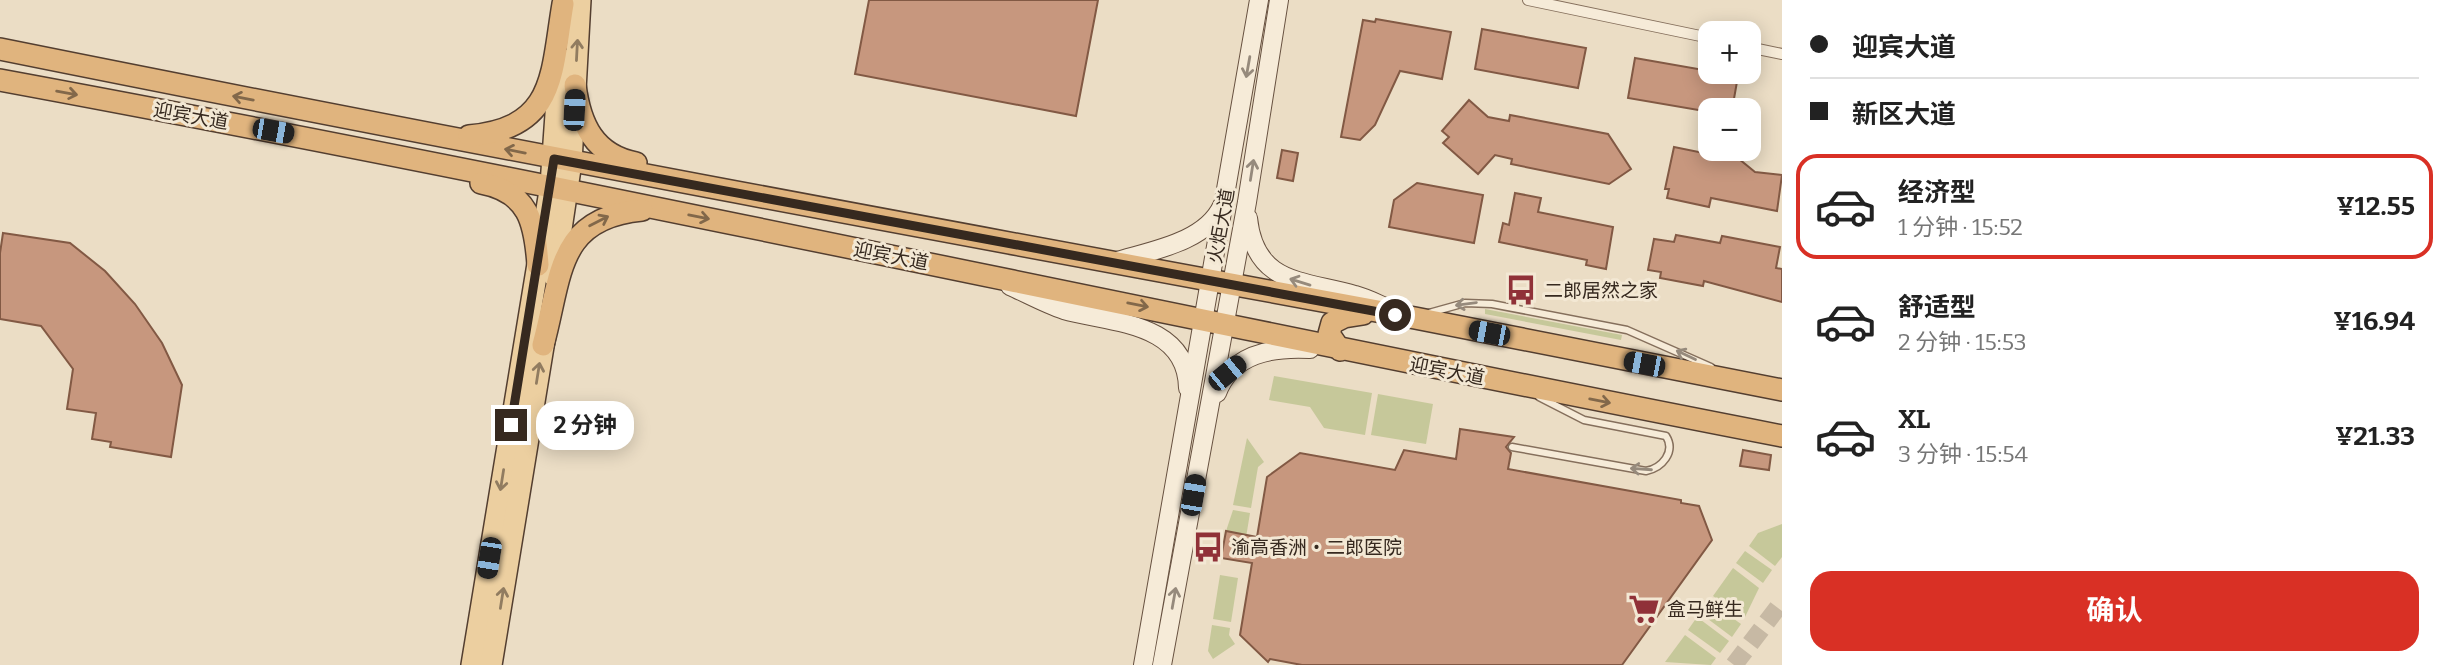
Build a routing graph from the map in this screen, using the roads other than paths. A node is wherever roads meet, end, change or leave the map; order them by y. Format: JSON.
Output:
{"nodes":[{"id":1,"x":1259,"y":0,"type":"edge"},
{"id":2,"x":1279,"y":0,"type":"edge"},
{"id":3,"x":1528,"y":0,"type":"edge"},
{"id":4,"x":569,"y":1,"type":"edge"},
{"id":5,"x":1698,"y":35,"type":"edge"},
{"id":6,"x":0,"y":49,"type":"edge"},
{"id":7,"x":1761,"y":50,"type":"edge"},
{"id":8,"x":1782,"y":54,"type":"edge"},
{"id":9,"x":0,"y":80,"type":"edge"},
{"id":10,"x":575,"y":85,"type":"junction"},
{"id":11,"x":446,"y":138,"type":"junction"},
{"id":12,"x":328,"y":141,"type":"junction"},
{"id":13,"x":562,"y":160,"type":"junction"},
{"id":14,"x":696,"y":186,"type":"junction"},
{"id":15,"x":559,"y":187,"type":"junction"},
{"id":16,"x":1226,"y":196,"type":"junction"},
{"id":17,"x":1247,"y":202,"type":"junction"},
{"id":18,"x":659,"y":209,"type":"junction"},
{"id":19,"x":1108,"y":264,"type":"junction"},
{"id":20,"x":538,"y":265,"type":"junction"},
{"id":21,"x":985,"y":275,"type":"junction"},
{"id":22,"x":1221,"y":283,"type":"junction"},
{"id":23,"x":1378,"y":313,"type":"junction"},
{"id":24,"x":1411,"y":318,"type":"junction"},
{"id":25,"x":1214,"y":322,"type":"junction"},
{"id":26,"x":543,"y":345,"type":"junction"},
{"id":27,"x":1340,"y":350,"type":"junction"},
{"id":28,"x":1748,"y":384,"type":"junction"},
{"id":29,"x":1515,"y":385,"type":"junction"},
{"id":30,"x":1782,"y":390,"type":"edge"},
{"id":31,"x":1188,"y":412,"type":"junction"},
{"id":32,"x":1205,"y":426,"type":"junction"},
{"id":33,"x":1782,"y":436,"type":"edge"},
{"id":34,"x":1512,"y":447,"type":"dead end"},
{"id":35,"x":472,"y":665,"type":"edge"},
{"id":36,"x":491,"y":665,"type":"edge"},
{"id":37,"x":1143,"y":665,"type":"edge"},
{"id":38,"x":1162,"y":665,"type":"edge"}],
"edges":[{"from":1,"to":16,"type":"main road","name":"火炬大道","one_way":true},
{"from":17,"to":2,"type":"main road","name":"火炬大道","one_way":true},
{"from":3,"to":5,"type":"street"},
{"from":10,"to":4,"type":"main road","one_way":true},
{"from":4,"to":11,"type":"highway"},
{"from":4,"to":13,"type":"main road"},
{"from":11,"to":6,"type":"highway","name":"迎宾大道","one_way":true},
{"from":7,"to":8,"type":"street"},
{"from":9,"to":12,"type":"highway","name":"迎宾大道","one_way":true},
{"from":10,"to":13,"type":"main road"},
{"from":10,"to":14,"type":"highway"},
{"from":13,"to":11,"type":"highway","name":"迎宾大道","one_way":true},
{"from":12,"to":15,"type":"highway","name":"迎宾大道"},
{"from":12,"to":20,"type":"highway"},
{"from":13,"to":14,"type":"highway","name":"迎宾大道"},
{"from":13,"to":15,"type":"main road"},
{"from":14,"to":19,"type":"highway","name":"迎宾大道"},
{"from":15,"to":18,"type":"highway","name":"迎宾大道"},
{"from":15,"to":20,"type":"main road"},
{"from":15,"to":26,"type":"main road"},
{"from":16,"to":19,"type":"main road"},
{"from":16,"to":22,"type":"main road","name":"火炬大道"},
{"from":17,"to":22,"type":"main road","name":"火炬大道"},
{"from":24,"to":17,"type":"main road","one_way":true},
{"from":18,"to":21,"type":"highway","name":"迎宾大道","one_way":true},
{"from":26,"to":18,"type":"highway","one_way":true},
{"from":19,"to":21,"type":"highway"},
{"from":19,"to":22,"type":"highway","name":"迎宾大道"},
{"from":20,"to":35,"type":"main road","one_way":true},
{"from":21,"to":25,"type":"highway","name":"迎宾大道","one_way":true},
{"from":21,"to":31,"type":"main road"},
{"from":22,"to":23,"type":"highway","name":"迎宾大道"},
{"from":22,"to":25,"type":"main road","name":"火炬大道"},
{"from":23,"to":24,"type":"highway","name":"迎宾大道"},
{"from":23,"to":27,"type":"highway"},
{"from":24,"to":28,"type":"highway","name":"迎宾大道"},
{"from":28,"to":24,"type":"lane","one_way":true},
{"from":25,"to":27,"type":"highway","name":"迎宾大道"},
{"from":25,"to":31,"type":"main road","name":"火炬大道"},
{"from":25,"to":32,"type":"main road","name":"火炬大道"},
{"from":36,"to":26,"type":"main road","one_way":true},
{"from":27,"to":29,"type":"highway","name":"迎宾大道"},
{"from":27,"to":32,"type":"main road"},
{"from":28,"to":30,"type":"highway","name":"迎宾大道"},
{"from":29,"to":33,"type":"highway","name":"迎宾大道","one_way":true},
{"from":29,"to":34,"type":"lane","one_way":true},
{"from":31,"to":37,"type":"main road","name":"火炬大道"},
{"from":38,"to":32,"type":"main road","name":"火炬大道","one_way":true}]}
